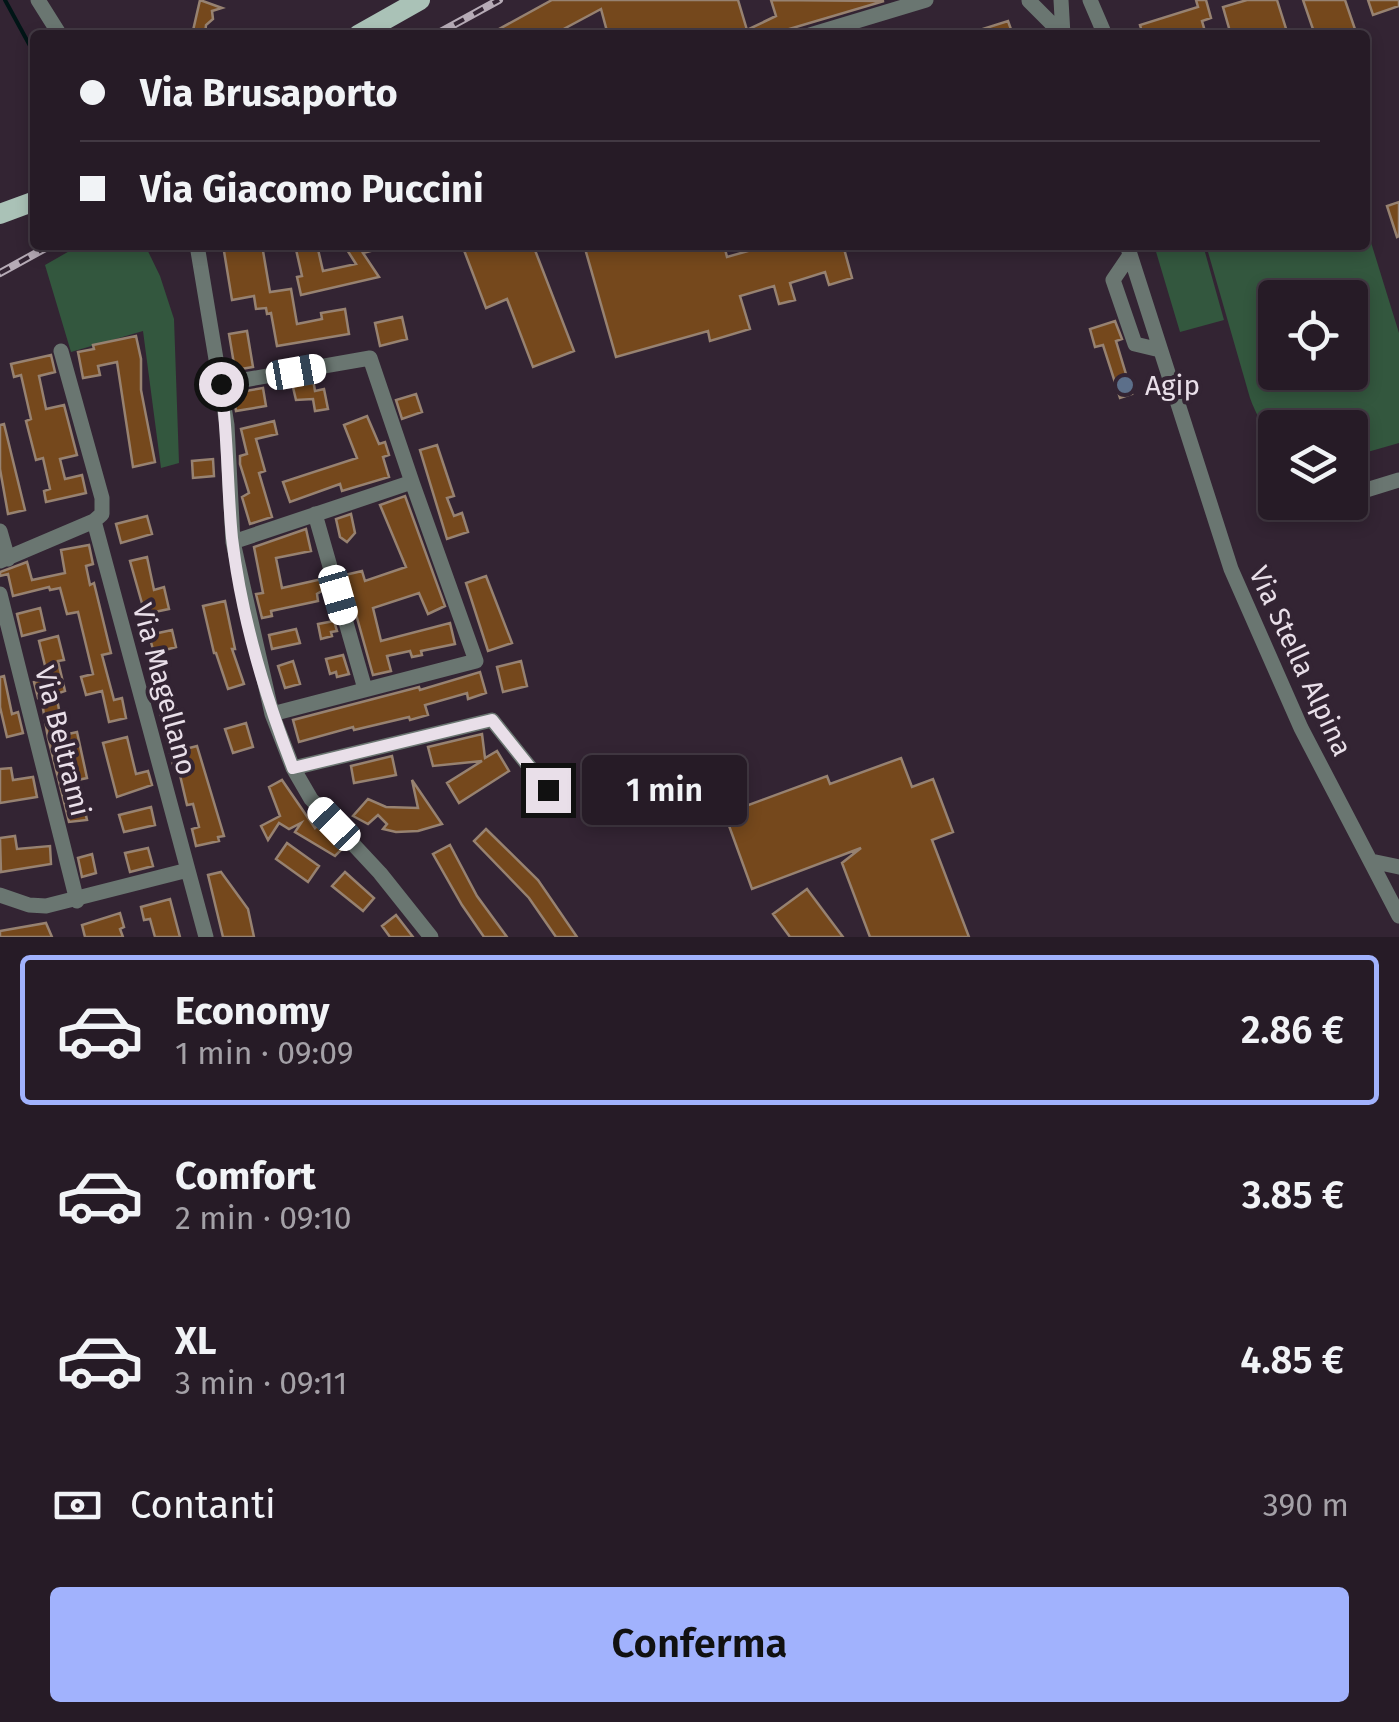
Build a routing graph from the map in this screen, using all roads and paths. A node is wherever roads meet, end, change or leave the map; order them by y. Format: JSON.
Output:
{"nodes":[{"id":1,"x":38,"y":0,"type":"edge"},
{"id":2,"x":420,"y":0,"type":"edge"},
{"id":3,"x":926,"y":0,"type":"edge"},
{"id":4,"x":1052,"y":0,"type":"edge"},
{"id":5,"x":1062,"y":0,"type":"edge"},
{"id":6,"x":1090,"y":0,"type":"edge"},
{"id":7,"x":1028,"y":1,"type":"edge"},
{"id":8,"x":57,"y":30,"type":"edge"},
{"id":9,"x":367,"y":30,"type":"edge"},
{"id":10,"x":827,"y":30,"type":"edge"},
{"id":11,"x":1058,"y":30,"type":"edge"},
{"id":12,"x":1063,"y":30,"type":"edge"},
{"id":13,"x":1103,"y":30,"type":"edge"},
{"id":14,"x":30,"y":203,"type":"edge"},
{"id":15,"x":0,"y":214,"type":"edge"},
{"id":16,"x":199,"y":250,"type":"edge"},
{"id":17,"x":1129,"y":250,"type":"edge"},
{"id":18,"x":1160,"y":350,"type":"junction"},
{"id":19,"x":61,"y":351,"type":"dead end"},
{"id":20,"x":221,"y":384,"type":"junction"},
{"id":21,"x":1399,"y":480,"type":"edge"},
{"id":22,"x":412,"y":482,"type":"junction"},
{"id":23,"x":1368,"y":489,"type":"edge"},
{"id":24,"x":315,"y":514,"type":"junction"},
{"id":25,"x":94,"y":521,"type":"junction"},
{"id":26,"x":0,"y":531,"type":"edge"},
{"id":27,"x":233,"y":542,"type":"junction"},
{"id":28,"x":4,"y":560,"type":"edge"},
{"id":29,"x":0,"y":594,"type":"edge"},
{"id":30,"x":365,"y":689,"type":"junction"},
{"id":31,"x":272,"y":714,"type":"junction"},
{"id":32,"x":293,"y":768,"type":"junction"},
{"id":33,"x":548,"y":790,"type":"dead end"},
{"id":34,"x":1371,"y":862,"type":"junction"},
{"id":35,"x":1399,"y":867,"type":"edge"},
{"id":36,"x":188,"y":870,"type":"junction"},
{"id":37,"x":0,"y":894,"type":"edge"},
{"id":38,"x":77,"y":901,"type":"junction"},
{"id":39,"x":1399,"y":916,"type":"edge"},
{"id":40,"x":206,"y":937,"type":"edge"},
{"id":41,"x":430,"y":937,"type":"edge"}],
"edges":[{"from":1,"to":8,"type":"street"},
{"from":2,"to":9,"type":"main road"},
{"from":3,"to":10,"type":"street"},
{"from":4,"to":7,"type":"street"},
{"from":5,"to":12,"type":"street"},
{"from":6,"to":13,"type":"street"},
{"from":7,"to":11,"type":"street"},
{"from":14,"to":15,"type":"main road"},
{"from":16,"to":20,"type":"street"},
{"from":17,"to":18,"type":"street","name":"Via Stella Alpina"},
{"from":17,"to":18,"type":"street"},
{"from":18,"to":34,"type":"street","name":"Via Stella Alpina"},
{"from":19,"to":25,"type":"street","name":"Via Magellano"},
{"from":20,"to":22,"type":"street"},
{"from":20,"to":27,"type":"street"},
{"from":21,"to":23,"type":"street"},
{"from":22,"to":24,"type":"street"},
{"from":22,"to":30,"type":"street"},
{"from":24,"to":27,"type":"street"},
{"from":24,"to":30,"type":"street"},
{"from":25,"to":28,"type":"street"},
{"from":25,"to":36,"type":"street","name":"Via Magellano"},
{"from":26,"to":28,"type":"street"},
{"from":27,"to":31,"type":"street"},
{"from":29,"to":38,"type":"street","name":"Via Beltrami"},
{"from":30,"to":31,"type":"street"},
{"from":31,"to":32,"type":"street"},
{"from":32,"to":33,"type":"street"},
{"from":32,"to":41,"type":"street"},
{"from":34,"to":35,"type":"street"},
{"from":34,"to":39,"type":"street","name":"Via Stella Alpina"},
{"from":36,"to":38,"type":"street"},
{"from":36,"to":40,"type":"street","name":"Via Magellano"},
{"from":37,"to":38,"type":"street"}]}
